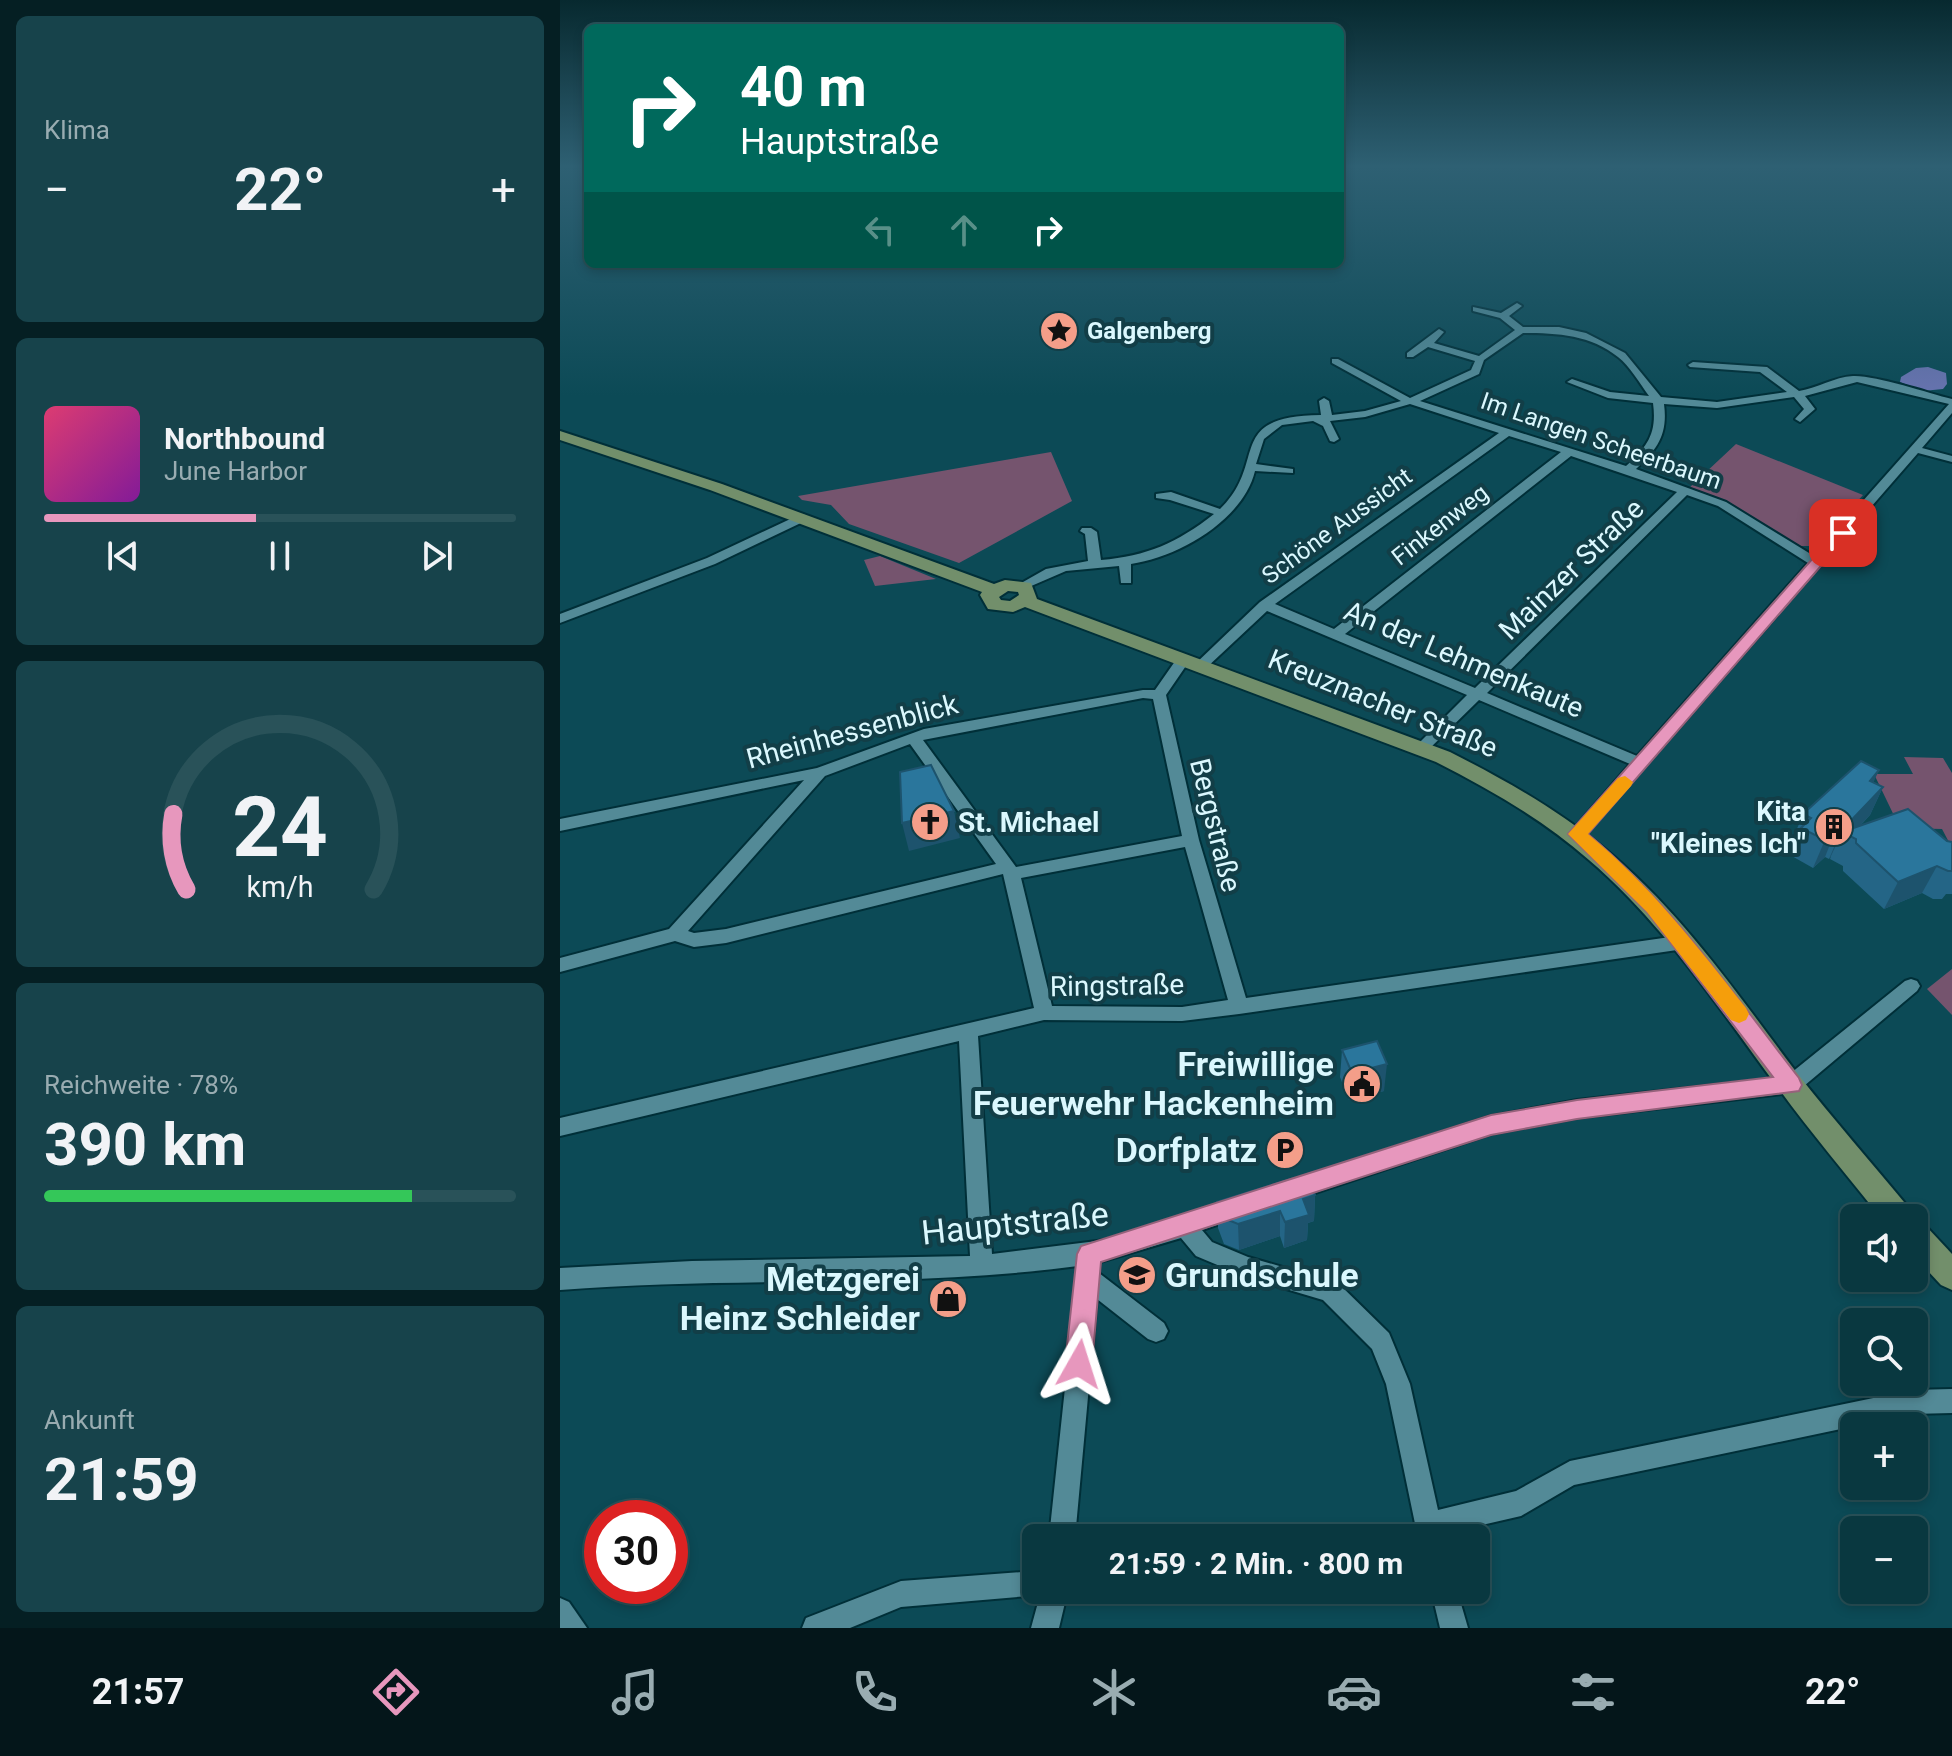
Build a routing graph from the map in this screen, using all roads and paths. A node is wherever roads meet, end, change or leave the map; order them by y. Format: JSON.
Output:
{"nodes":[{"id":1,"x":1517,"y":306,"type":"dead end"},
{"id":2,"x":1476,"y":309,"type":"dead end"},
{"id":3,"x":1503,"y":316,"type":"junction"},
{"id":4,"x":1521,"y":330,"type":"junction"},
{"id":5,"x":1439,"y":332,"type":"dead end"},
{"id":6,"x":1427,"y":344,"type":"junction"},
{"id":7,"x":1410,"y":355,"type":"dead end"},
{"id":8,"x":1763,"y":356,"type":"dead end"},
{"id":9,"x":1480,"y":359,"type":"junction"},
{"id":10,"x":1335,"y":361,"type":"dead end"},
{"id":11,"x":1693,"y":365,"type":"dead end"},
{"id":12,"x":1763,"y":369,"type":"junction"},
{"id":13,"x":1572,"y":382,"type":"dead end"},
{"id":14,"x":1795,"y":395,"type":"junction"},
{"id":15,"x":1407,"y":400,"type":"junction"},
{"id":16,"x":1658,"y":400,"type":"junction"},
{"id":17,"x":1324,"y":401,"type":"dead end"},
{"id":18,"x":1952,"y":404,"type":"edge"},
{"id":19,"x":1322,"y":419,"type":"junction"},
{"id":20,"x":1800,"y":419,"type":"dead end"},
{"id":21,"x":1508,"y":431,"type":"junction"},
{"id":22,"x":560,"y":435,"type":"edge"},
{"id":23,"x":1334,"y":439,"type":"dead end"},
{"id":24,"x":1915,"y":449,"type":"junction"},
{"id":25,"x":1570,"y":451,"type":"junction"},
{"id":26,"x":1952,"y":459,"type":"edge"},
{"id":27,"x":1250,"y":467,"type":"junction"},
{"id":28,"x":1628,"y":470,"type":"junction"},
{"id":29,"x":1289,"y":471,"type":"dead end"},
{"id":30,"x":1685,"y":491,"type":"junction"},
{"id":31,"x":1160,"y":496,"type":"dead end"},
{"id":32,"x":1222,"y":513,"type":"junction"},
{"id":33,"x":801,"y":518,"type":"junction"},
{"id":34,"x":1086,"y":531,"type":"dead end"},
{"id":35,"x":1125,"y":560,"type":"junction"},
{"id":36,"x":1095,"y":563,"type":"junction"},
{"id":37,"x":1817,"y":563,"type":"junction"},
{"id":38,"x":1126,"y":580,"type":"dead end"},
{"id":39,"x":1024,"y":594,"type":"junction"},
{"id":40,"x":1265,"y":605,"type":"junction"},
{"id":41,"x":560,"y":619,"type":"edge"},
{"id":42,"x":1337,"y":633,"type":"junction"},
{"id":43,"x":1192,"y":663,"type":"junction"},
{"id":44,"x":1478,"y":693,"type":"junction"},
{"id":45,"x":1159,"y":695,"type":"junction"},
{"id":46,"x":913,"y":737,"type":"junction"},
{"id":47,"x":1422,"y":748,"type":"junction"},
{"id":48,"x":1641,"y":763,"type":"junction"},
{"id":49,"x":820,"y":772,"type":"junction"},
{"id":50,"x":560,"y":825,"type":"edge"},
{"id":51,"x":1577,"y":834,"type":"junction"},
{"id":52,"x":1191,"y":840,"type":"junction"},
{"id":53,"x":1010,"y":870,"type":"junction"},
{"id":54,"x":675,"y":934,"type":"junction"},
{"id":55,"x":1684,"y":942,"type":"junction"},
{"id":56,"x":560,"y":965,"type":"edge"},
{"id":57,"x":1911,"y":986,"type":"dead end"},
{"id":58,"x":1239,"y":1007,"type":"junction"},
{"id":59,"x":1044,"y":1013,"type":"junction"},
{"id":60,"x":968,"y":1030,"type":"junction"},
{"id":61,"x":1791,"y":1085,"type":"junction"},
{"id":62,"x":560,"y":1127,"type":"edge"},
{"id":63,"x":1888,"y":1204,"type":"edge"},
{"id":64,"x":1184,"y":1226,"type":"junction"},
{"id":65,"x":1928,"y":1250,"type":"edge"},
{"id":66,"x":982,"y":1265,"type":"junction"},
{"id":67,"x":1088,"y":1266,"type":"junction"},
{"id":68,"x":1952,"y":1275,"type":"edge"},
{"id":69,"x":560,"y":1279,"type":"edge"},
{"id":70,"x":1156,"y":1331,"type":"dead end"},
{"id":71,"x":1952,"y":1401,"type":"edge"},
{"id":72,"x":1063,"y":1524,"type":"edge"},
{"id":73,"x":1428,"y":1524,"type":"edge"},
{"id":74,"x":1453,"y":1524,"type":"edge"},
{"id":75,"x":1022,"y":1585,"type":"edge"},
{"id":76,"x":1051,"y":1604,"type":"edge"},
{"id":77,"x":1448,"y":1604,"type":"edge"},
{"id":78,"x":560,"y":1611,"type":"edge"},
{"id":79,"x":573,"y":1628,"type":"edge"},
{"id":80,"x":816,"y":1628,"type":"edge"},
{"id":81,"x":1045,"y":1628,"type":"edge"},
{"id":82,"x":1454,"y":1628,"type":"edge"}],
"edges":[{"from":1,"to":3,"type":"street"},
{"from":2,"to":3,"type":"street"},
{"from":3,"to":4,"type":"street"},
{"from":4,"to":9,"type":"street"},
{"from":4,"to":16,"type":"street"},
{"from":5,"to":6,"type":"street"},
{"from":6,"to":7,"type":"street"},
{"from":6,"to":9,"type":"street"},
{"from":8,"to":12,"type":"street"},
{"from":9,"to":15,"type":"street"},
{"from":10,"to":15,"type":"street","name":"Im Langen Scheerbaum"},
{"from":11,"to":12,"type":"street"},
{"from":12,"to":14,"type":"street"},
{"from":13,"to":16,"type":"street"},
{"from":14,"to":16,"type":"street"},
{"from":14,"to":18,"type":"street"},
{"from":14,"to":20,"type":"street"},
{"from":15,"to":19,"type":"street"},
{"from":15,"to":21,"type":"street","name":"Im Langen Scheerbaum"},
{"from":16,"to":28,"type":"street"},
{"from":17,"to":19,"type":"street"},
{"from":18,"to":24,"type":"street"},
{"from":19,"to":23,"type":"street"},
{"from":19,"to":27,"type":"street"},
{"from":21,"to":25,"type":"street","name":"Im Langen Scheerbaum"},
{"from":21,"to":40,"type":"street","name":"Schöne Aussicht"},
{"from":22,"to":33,"type":"main road"},
{"from":24,"to":26,"type":"street"},
{"from":24,"to":37,"type":"street"},
{"from":25,"to":28,"type":"street","name":"Im Langen Scheerbaum"},
{"from":25,"to":42,"type":"street","name":"Finkenweg"},
{"from":27,"to":29,"type":"street"},
{"from":27,"to":32,"type":"street"},
{"from":28,"to":30,"type":"street","name":"Im Langen Scheerbaum"},
{"from":30,"to":37,"type":"street","name":"Im Langen Scheerbaum"},
{"from":30,"to":44,"type":"street","name":"Mainzer Straße"},
{"from":31,"to":32,"type":"street"},
{"from":32,"to":35,"type":"street"},
{"from":33,"to":39,"type":"main road"},
{"from":33,"to":41,"type":"street"},
{"from":34,"to":36,"type":"street"},
{"from":35,"to":36,"type":"street"},
{"from":35,"to":38,"type":"street"},
{"from":36,"to":39,"type":"street"},
{"from":37,"to":48,"type":"street"},
{"from":39,"to":43,"type":"main road","name":"Kreuznacher Straße"},
{"from":40,"to":42,"type":"street","name":"An der Lehmenkaute"},
{"from":40,"to":43,"type":"street","name":"Schöne Aussicht"},
{"from":42,"to":44,"type":"street","name":"An der Lehmenkaute"},
{"from":43,"to":45,"type":"street"},
{"from":43,"to":47,"type":"main road","name":"Kreuznacher Straße"},
{"from":44,"to":47,"type":"street","name":"Mainzer Straße"},
{"from":44,"to":48,"type":"street","name":"An der Lehmenkaute"},
{"from":45,"to":46,"type":"street","name":"Rheinhessenblick"},
{"from":45,"to":52,"type":"street","name":"Bergstraße"},
{"from":46,"to":49,"type":"street","name":"Rheinhessenblick"},
{"from":46,"to":53,"type":"street"},
{"from":47,"to":51,"type":"main road","name":"Kreuznacher Straße"},
{"from":48,"to":51,"type":"street"},
{"from":49,"to":50,"type":"street","name":"Rheinhessenblick"},
{"from":49,"to":54,"type":"street"},
{"from":51,"to":55,"type":"main road","name":"Kreuznacher Straße"},
{"from":52,"to":53,"type":"street"},
{"from":52,"to":58,"type":"street","name":"Bergstraße"},
{"from":53,"to":54,"type":"street"},
{"from":53,"to":59,"type":"street"},
{"from":54,"to":56,"type":"street"},
{"from":55,"to":58,"type":"street","name":"Ringstraße"},
{"from":55,"to":61,"type":"main road","name":"Kreuznacher Straße"},
{"from":57,"to":61,"type":"street"},
{"from":58,"to":59,"type":"street","name":"Ringstraße"},
{"from":59,"to":60,"type":"street","name":"Ringstraße"},
{"from":60,"to":62,"type":"street","name":"Ringstraße"},
{"from":60,"to":66,"type":"street"},
{"from":61,"to":63,"type":"main road","name":"Kreuznacher Straße"},
{"from":61,"to":64,"type":"street","name":"Hauptstraße"},
{"from":64,"to":67,"type":"street","name":"Hauptstraße"},
{"from":64,"to":73,"type":"street"},
{"from":65,"to":68,"type":"main road"},
{"from":66,"to":67,"type":"street","name":"Hauptstraße"},
{"from":66,"to":69,"type":"street","name":"Hauptstraße"},
{"from":67,"to":70,"type":"street"},
{"from":67,"to":72,"type":"street"},
{"from":71,"to":74,"type":"street"},
{"from":75,"to":80,"type":"street"},
{"from":76,"to":81,"type":"street"},
{"from":77,"to":82,"type":"street"},
{"from":78,"to":79,"type":"street"}]}
